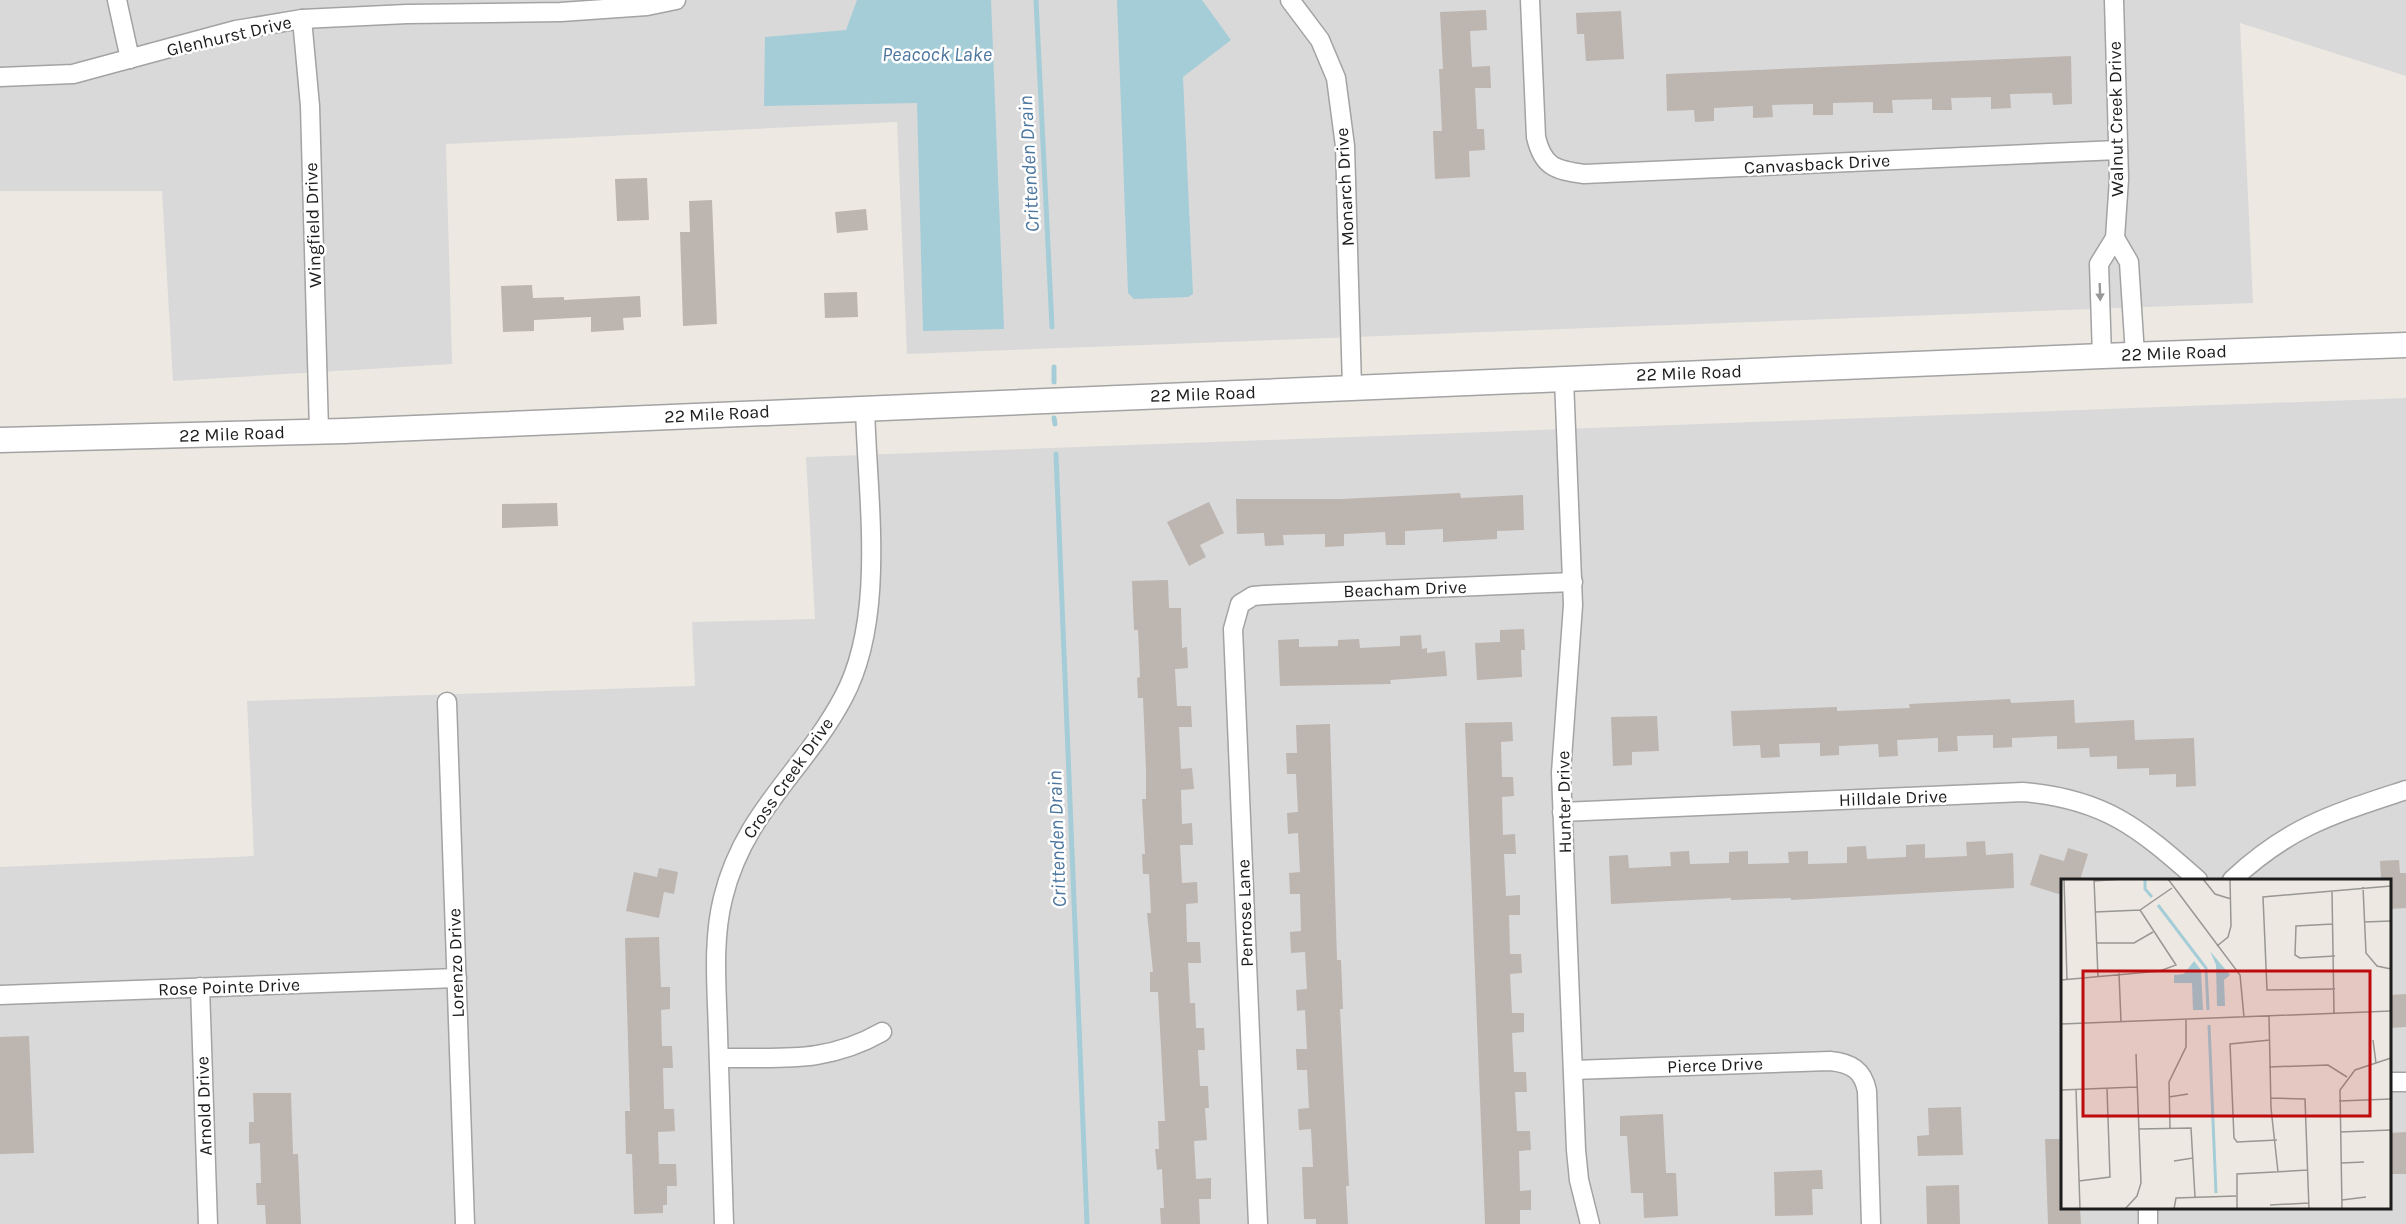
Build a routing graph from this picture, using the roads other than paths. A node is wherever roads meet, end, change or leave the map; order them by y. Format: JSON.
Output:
{"nodes":[{"id":1,"x":117,"y":0,"type":"edge"},
{"id":2,"x":676,"y":0,"type":"edge"},
{"id":3,"x":1290,"y":0,"type":"edge"},
{"id":4,"x":1530,"y":0,"type":"edge"},
{"id":5,"x":2114,"y":0,"type":"edge"},
{"id":6,"x":303,"y":19,"type":"junction"},
{"id":7,"x":130,"y":59,"type":"junction"},
{"id":8,"x":0,"y":77,"type":"edge"},
{"id":9,"x":2118,"y":150,"type":"junction"},
{"id":10,"x":2115,"y":238,"type":"junction"},
{"id":11,"x":2406,"y":345,"type":"edge"},
{"id":12,"x":2135,"y":355,"type":"junction"},
{"id":13,"x":2102,"y":356,"type":"junction"},
{"id":14,"x":1564,"y":379,"type":"junction"},
{"id":15,"x":1352,"y":387,"type":"junction"},
{"id":16,"x":865,"y":407,"type":"junction"},
{"id":17,"x":319,"y":431,"type":"junction"},
{"id":18,"x":0,"y":440,"type":"edge"},
{"id":19,"x":1573,"y":582,"type":"junction"},
{"id":20,"x":1240,"y":604,"type":"joint"},
{"id":21,"x":447,"y":702,"type":"dead end"},
{"id":22,"x":2406,"y":790,"type":"edge"},
{"id":23,"x":1562,"y":812,"type":"junction"},
{"id":24,"x":2197,"y":879,"type":"edge"},
{"id":25,"x":2233,"y":879,"type":"edge"},
{"id":26,"x":457,"y":978,"type":"junction"},
{"id":27,"x":200,"y":987,"type":"junction"},
{"id":28,"x":0,"y":995,"type":"edge"},
{"id":29,"x":882,"y":1032,"type":"dead end"},
{"id":30,"x":719,"y":1058,"type":"junction"},
{"id":31,"x":1573,"y":1070,"type":"junction"},
{"id":32,"x":208,"y":1224,"type":"edge"},
{"id":33,"x":465,"y":1224,"type":"edge"},
{"id":34,"x":724,"y":1224,"type":"edge"},
{"id":35,"x":1258,"y":1224,"type":"edge"},
{"id":36,"x":1590,"y":1224,"type":"edge"},
{"id":37,"x":1871,"y":1224,"type":"edge"}],
"edges":[{"from":1,"to":7,"type":"street"},
{"from":2,"to":6,"type":"street","name":"Glenhurst Drive"},
{"from":3,"to":15,"type":"street","name":"Monarch Drive"},
{"from":4,"to":9,"type":"street","name":"Canvasback Drive"},
{"from":5,"to":9,"type":"street","name":"Walnut Creek Drive"},
{"from":6,"to":7,"type":"street","name":"Glenhurst Drive"},
{"from":6,"to":17,"type":"street","name":"Wingfield Drive"},
{"from":7,"to":8,"type":"street","name":"Glenhurst Drive"},
{"from":9,"to":10,"type":"street","name":"Walnut Creek Drive"},
{"from":10,"to":12,"type":"street"},
{"from":10,"to":13,"type":"street","name":"Walnut Creek Drive","one_way":true},
{"from":11,"to":12,"type":"street","name":"22 Mile Road"},
{"from":12,"to":13,"type":"street","name":"22 Mile Road"},
{"from":13,"to":14,"type":"street","name":"22 Mile Road"},
{"from":14,"to":15,"type":"street","name":"22 Mile Road"},
{"from":14,"to":19,"type":"street","name":"Hunter Drive"},
{"from":15,"to":16,"type":"street","name":"22 Mile Road"},
{"from":16,"to":17,"type":"street","name":"22 Mile Road"},
{"from":16,"to":30,"type":"street","name":"Cross Creek Drive"},
{"from":17,"to":18,"type":"street","name":"22 Mile Road"},
{"from":19,"to":20,"type":"street","name":"Beacham Drive"},
{"from":19,"to":23,"type":"street","name":"Hunter Drive"},
{"from":20,"to":35,"type":"street","name":"Penrose Lane"},
{"from":21,"to":26,"type":"street","name":"Lorenzo Drive"},
{"from":22,"to":25,"type":"street"},
{"from":23,"to":24,"type":"street","name":"Hilldale Drive"},
{"from":23,"to":31,"type":"street","name":"Hunter Drive"},
{"from":26,"to":27,"type":"street","name":"Rose Pointe Drive"},
{"from":26,"to":33,"type":"street","name":"Lorenzo Drive"},
{"from":27,"to":28,"type":"street","name":"Rose Pointe Drive"},
{"from":27,"to":32,"type":"street","name":"Arnold Drive"},
{"from":29,"to":30,"type":"street"},
{"from":30,"to":34,"type":"street","name":"Cross Creek Drive"},
{"from":31,"to":36,"type":"street","name":"Hunter Drive"},
{"from":31,"to":37,"type":"street","name":"Pierce Drive"}]}
